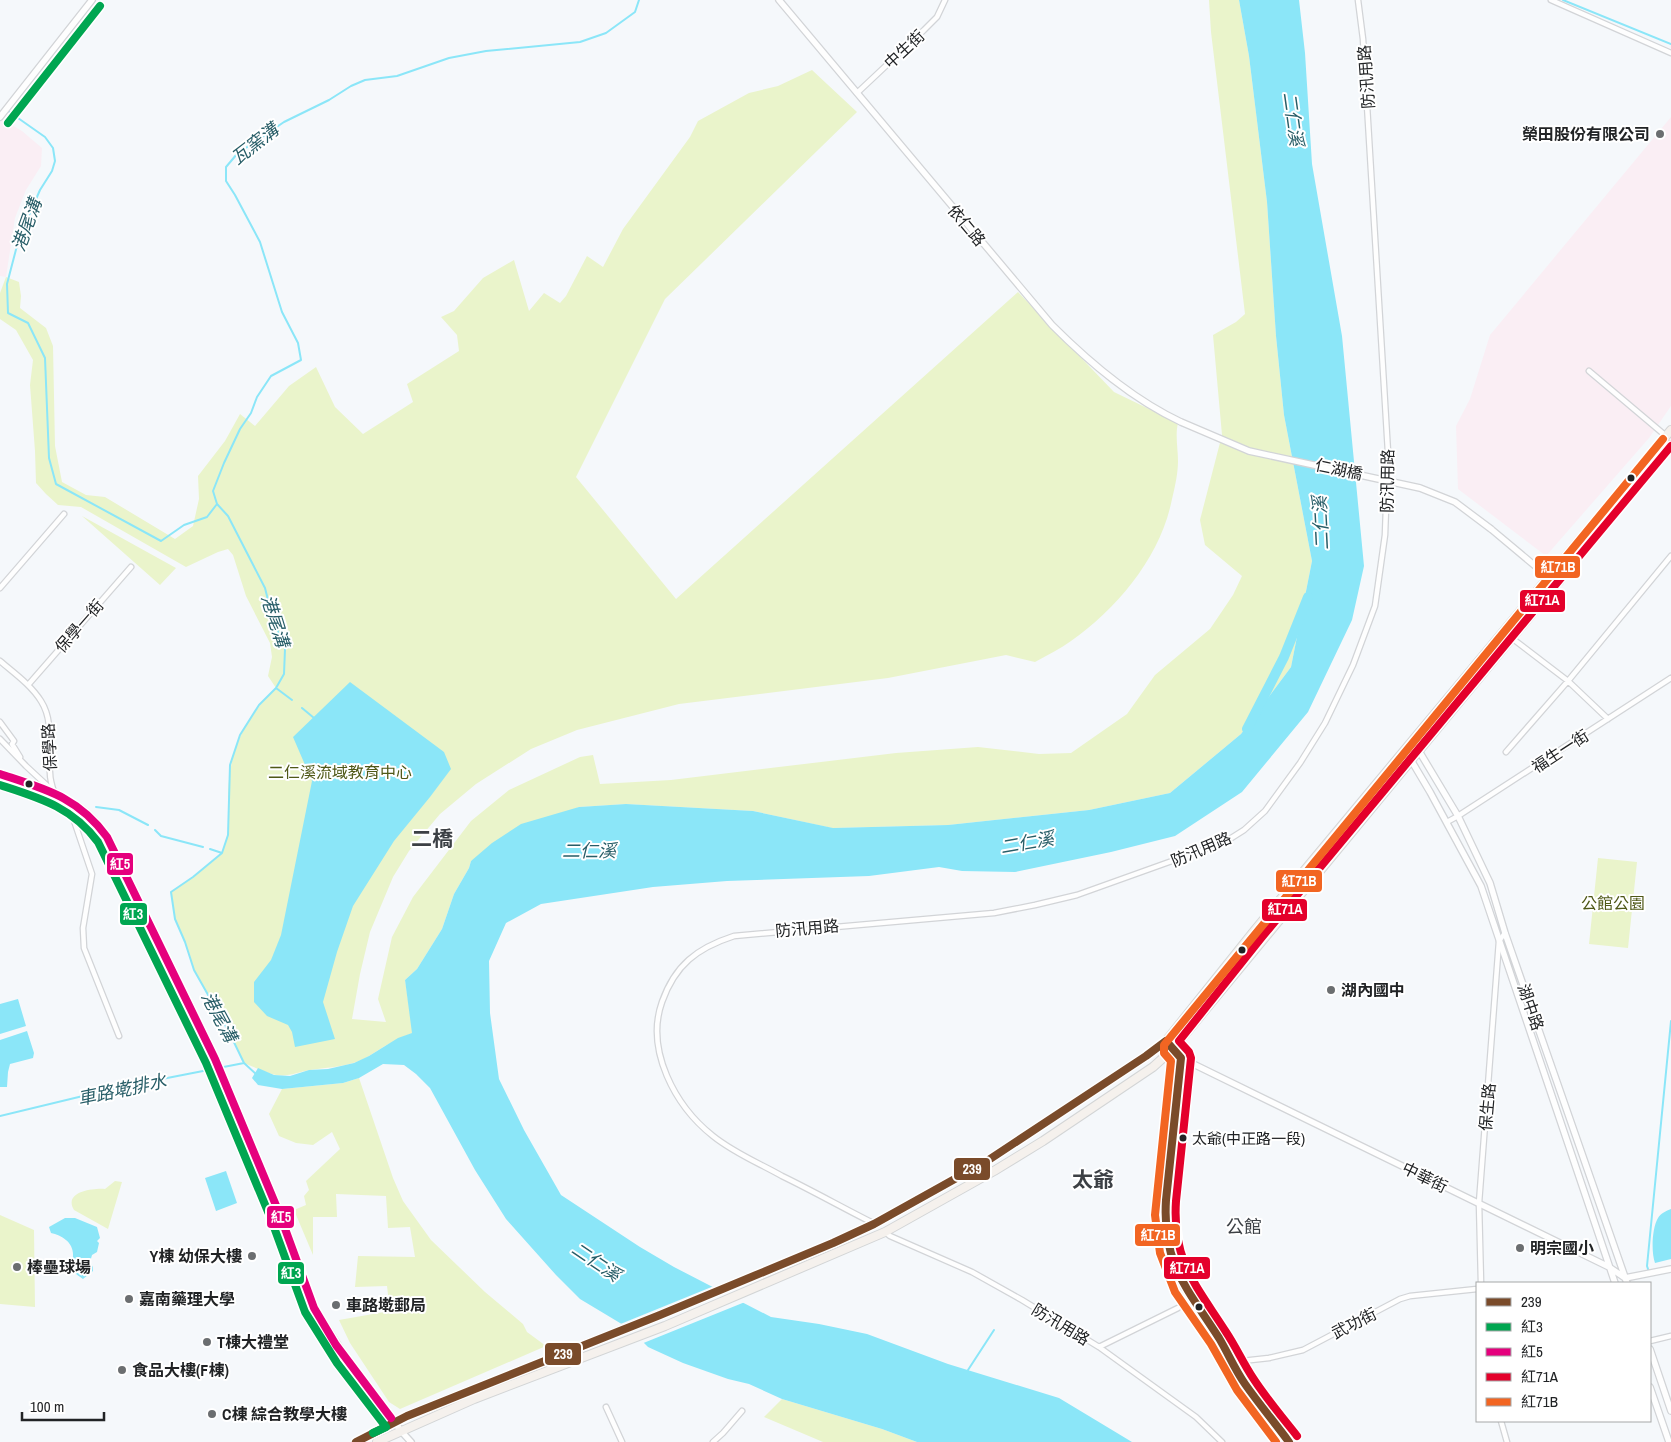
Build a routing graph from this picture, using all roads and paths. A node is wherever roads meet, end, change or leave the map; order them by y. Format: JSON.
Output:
{"nodes":[{"id":1,"x":92,"y":0,"type":"edge"},
{"id":2,"x":779,"y":0,"type":"edge"},
{"id":3,"x":945,"y":0,"type":"edge"},
{"id":4,"x":1358,"y":0,"type":"edge"},
{"id":5,"x":1551,"y":0,"type":"edge"},
{"id":6,"x":1671,"y":53,"type":"edge"},
{"id":7,"x":857,"y":93,"type":"junction"},
{"id":8,"x":0,"y":117,"type":"edge"},
{"id":9,"x":1589,"y":371,"type":"dead end"},
{"id":10,"x":1181,"y":422,"type":"joint"},
{"id":11,"x":1668,"y":433,"type":"edge"},
{"id":12,"x":1671,"y":445,"type":"edge"},
{"id":13,"x":64,"y":514,"type":"dead end"},
{"id":14,"x":1671,"y":556,"type":"edge"},
{"id":15,"x":131,"y":567,"type":"dead end"},
{"id":16,"x":1550,"y":574,"type":"junction"},
{"id":17,"x":1560,"y":582,"type":"junction"},
{"id":18,"x":0,"y":588,"type":"edge"},
{"id":19,"x":1513,"y":638,"type":"junction"},
{"id":20,"x":0,"y":661,"type":"edge"},
{"id":21,"x":1671,"y":678,"type":"edge"},
{"id":22,"x":1568,"y":681,"type":"junction"},
{"id":23,"x":28,"y":685,"type":"junction"},
{"id":24,"x":1608,"y":719,"type":"junction"},
{"id":25,"x":0,"y":722,"type":"edge"},
{"id":26,"x":0,"y":739,"type":"edge"},
{"id":27,"x":1411,"y":744,"type":"junction"},
{"id":28,"x":1419,"y":751,"type":"junction"},
{"id":29,"x":1506,"y":752,"type":"dead end"},
{"id":30,"x":1403,"y":753,"type":"junction"},
{"id":31,"x":1411,"y":760,"type":"junction"},
{"id":32,"x":26,"y":766,"type":"junction"},
{"id":33,"x":0,"y":774,"type":"edge"},
{"id":34,"x":54,"y":792,"type":"junction"},
{"id":35,"x":67,"y":800,"type":"junction"},
{"id":36,"x":1458,"y":816,"type":"junction"},
{"id":37,"x":1447,"y":822,"type":"junction"},
{"id":38,"x":1506,"y":933,"type":"junction"},
{"id":39,"x":1499,"y":941,"type":"junction"},
{"id":40,"x":119,"y":1036,"type":"dead end"},
{"id":41,"x":1166,"y":1041,"type":"junction"},
{"id":42,"x":1173,"y":1049,"type":"junction"},
{"id":43,"x":1182,"y":1058,"type":"junction"},
{"id":44,"x":1479,"y":1203,"type":"junction"},
{"id":45,"x":874,"y":1224,"type":"junction"},
{"id":46,"x":884,"y":1232,"type":"junction"},
{"id":47,"x":1610,"y":1267,"type":"junction"},
{"id":48,"x":1671,"y":1269,"type":"edge"},
{"id":49,"x":1626,"y":1281,"type":"edge"},
{"id":50,"x":1481,"y":1282,"type":"edge"},
{"id":51,"x":1615,"y":1282,"type":"edge"},
{"id":52,"x":1476,"y":1290,"type":"edge"},
{"id":53,"x":1178,"y":1308,"type":"dead end"},
{"id":54,"x":1671,"y":1336,"type":"edge"},
{"id":55,"x":1651,"y":1341,"type":"edge"},
{"id":56,"x":1099,"y":1347,"type":"junction"},
{"id":57,"x":1651,"y":1352,"type":"edge"},
{"id":58,"x":1232,"y":1362,"type":"junction"},
{"id":59,"x":1651,"y":1390,"type":"edge"},
{"id":60,"x":606,"y":1407,"type":"dead end"},
{"id":61,"x":1671,"y":1411,"type":"edge"},
{"id":62,"x":742,"y":1412,"type":"dead end"},
{"id":63,"x":1501,"y":1422,"type":"edge"},
{"id":64,"x":395,"y":1423,"type":"junction"},
{"id":65,"x":401,"y":1431,"type":"junction"},
{"id":66,"x":356,"y":1442,"type":"edge"},
{"id":67,"x":377,"y":1442,"type":"edge"},
{"id":68,"x":411,"y":1442,"type":"edge"},
{"id":69,"x":622,"y":1442,"type":"edge"},
{"id":70,"x":713,"y":1442,"type":"edge"},
{"id":71,"x":1222,"y":1442,"type":"edge"},
{"id":72,"x":1289,"y":1442,"type":"edge"},
{"id":73,"x":1507,"y":1442,"type":"edge"},
{"id":74,"x":1669,"y":1442,"type":"edge"}],
"edges":[{"from":1,"to":8,"type":"street"},
{"from":2,"to":7,"type":"street","name":"依仁路"},
{"from":3,"to":7,"type":"street","name":"中生街"},
{"from":4,"to":45,"type":"street","name":"防汛用路"},
{"from":5,"to":6,"type":"street"},
{"from":7,"to":10,"type":"street","name":"依仁路"},
{"from":9,"to":11,"type":"street"},
{"from":10,"to":16,"type":"street","name":"仁湖橋","bridge":true},
{"from":11,"to":16,"type":"main road"},
{"from":12,"to":17,"type":"main road"},
{"from":13,"to":18,"type":"street"},
{"from":14,"to":22,"type":"street"},
{"from":15,"to":23,"type":"street","name":"保學一街"},
{"from":16,"to":17,"type":"street","name":"仁湖橋"},
{"from":16,"to":27,"type":"main road"},
{"from":17,"to":19,"type":"main road"},
{"from":19,"to":22,"type":"street"},
{"from":19,"to":28,"type":"main road"},
{"from":20,"to":23,"type":"street","name":"保學路"},
{"from":21,"to":24,"type":"street","name":"福生一街"},
{"from":22,"to":24,"type":"street"},
{"from":22,"to":29,"type":"street"},
{"from":23,"to":34,"type":"street","name":"保學路"},
{"from":24,"to":36,"type":"street","name":"福生一街"},
{"from":25,"to":32,"type":"street"},
{"from":26,"to":32,"type":"street"},
{"from":27,"to":28,"type":"street","name":"湖中路"},
{"from":27,"to":30,"type":"main road"},
{"from":28,"to":31,"type":"main road"},
{"from":28,"to":36,"type":"street","name":"湖中路"},
{"from":30,"to":31,"type":"street","name":"湖中路"},
{"from":30,"to":41,"type":"main road"},
{"from":31,"to":37,"type":"street","name":"湖中路"},
{"from":31,"to":42,"type":"main road"},
{"from":32,"to":34,"type":"street"},
{"from":33,"to":34,"type":"main road"},
{"from":34,"to":35,"type":"main road"},
{"from":35,"to":40,"type":"street"},
{"from":35,"to":64,"type":"main road"},
{"from":36,"to":37,"type":"street","name":"福生一街"},
{"from":36,"to":38,"type":"street","name":"湖中路"},
{"from":37,"to":39,"type":"street","name":"湖中路"},
{"from":38,"to":39,"type":"street"},
{"from":38,"to":49,"type":"street","name":"湖中路"},
{"from":39,"to":44,"type":"street","name":"保生路"},
{"from":39,"to":47,"type":"street","name":"湖中路"},
{"from":41,"to":42,"type":"street","name":"中華街"},
{"from":41,"to":45,"type":"main road"},
{"from":42,"to":43,"type":"street","name":"中華街"},
{"from":42,"to":46,"type":"main road"},
{"from":43,"to":44,"type":"street","name":"中華街"},
{"from":43,"to":58,"type":"street"},
{"from":44,"to":47,"type":"street","name":"中華街"},
{"from":44,"to":50,"type":"street","name":"保生路"},
{"from":45,"to":64,"type":"main road"},
{"from":46,"to":56,"type":"street","name":"防汛用路"},
{"from":46,"to":65,"type":"main road"},
{"from":47,"to":49,"type":"street","name":"中華街"},
{"from":47,"to":51,"type":"street","name":"湖中路"},
{"from":48,"to":49,"type":"street"},
{"from":52,"to":58,"type":"street","name":"武功街"},
{"from":53,"to":56,"type":"street"},
{"from":54,"to":55,"type":"street"},
{"from":56,"to":71,"type":"street","name":"防汛用路"},
{"from":57,"to":61,"type":"street"},
{"from":58,"to":72,"type":"street"},
{"from":59,"to":74,"type":"street"},
{"from":60,"to":69,"type":"street"},
{"from":62,"to":70,"type":"street"},
{"from":63,"to":73,"type":"street"},
{"from":64,"to":65,"type":"main road"},
{"from":64,"to":66,"type":"main road"},
{"from":65,"to":67,"type":"main road"},
{"from":65,"to":68,"type":"street"}]}
